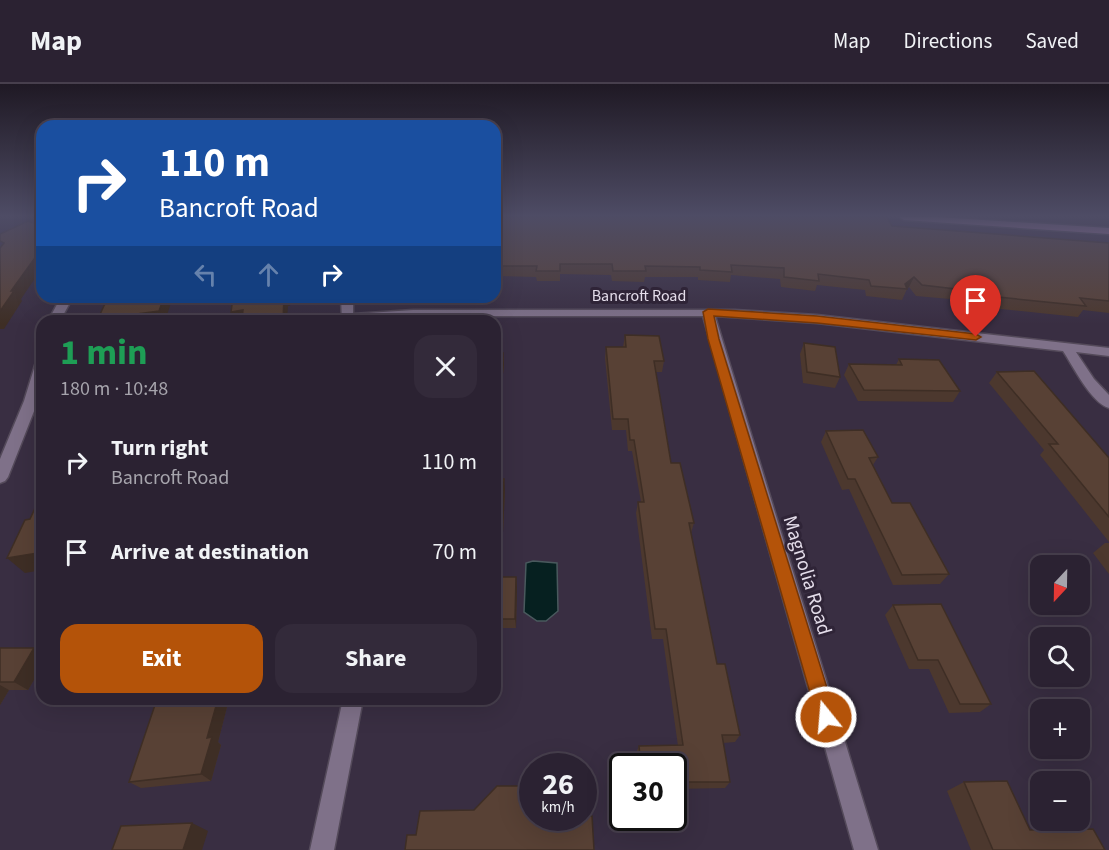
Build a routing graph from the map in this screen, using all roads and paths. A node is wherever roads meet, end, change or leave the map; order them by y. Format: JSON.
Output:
{"nodes":[{"id":1,"x":708,"y":312,"type":"junction"},
{"id":2,"x":389,"y":315,"type":"edge"},
{"id":3,"x":1066,"y":347,"type":"junction"},
{"id":4,"x":1109,"y":352,"type":"edge"},
{"id":5,"x":36,"y":383,"type":"edge"},
{"id":6,"x":1109,"y":403,"type":"edge"},
{"id":7,"x":0,"y":477,"type":"edge"},
{"id":8,"x":352,"y":705,"type":"edge"},
{"id":9,"x":322,"y":850,"type":"edge"},
{"id":10,"x":866,"y":850,"type":"edge"}],
"edges":[{"from":1,"to":2,"type":"street","name":"Bancroft Road"},
{"from":1,"to":3,"type":"street","name":"Bancroft Road"},
{"from":1,"to":10,"type":"street","name":"Magnolia Road"},
{"from":3,"to":4,"type":"street","name":"Bancroft Road"},
{"from":3,"to":6,"type":"street"},
{"from":5,"to":7,"type":"street"},
{"from":8,"to":9,"type":"street"}]}
